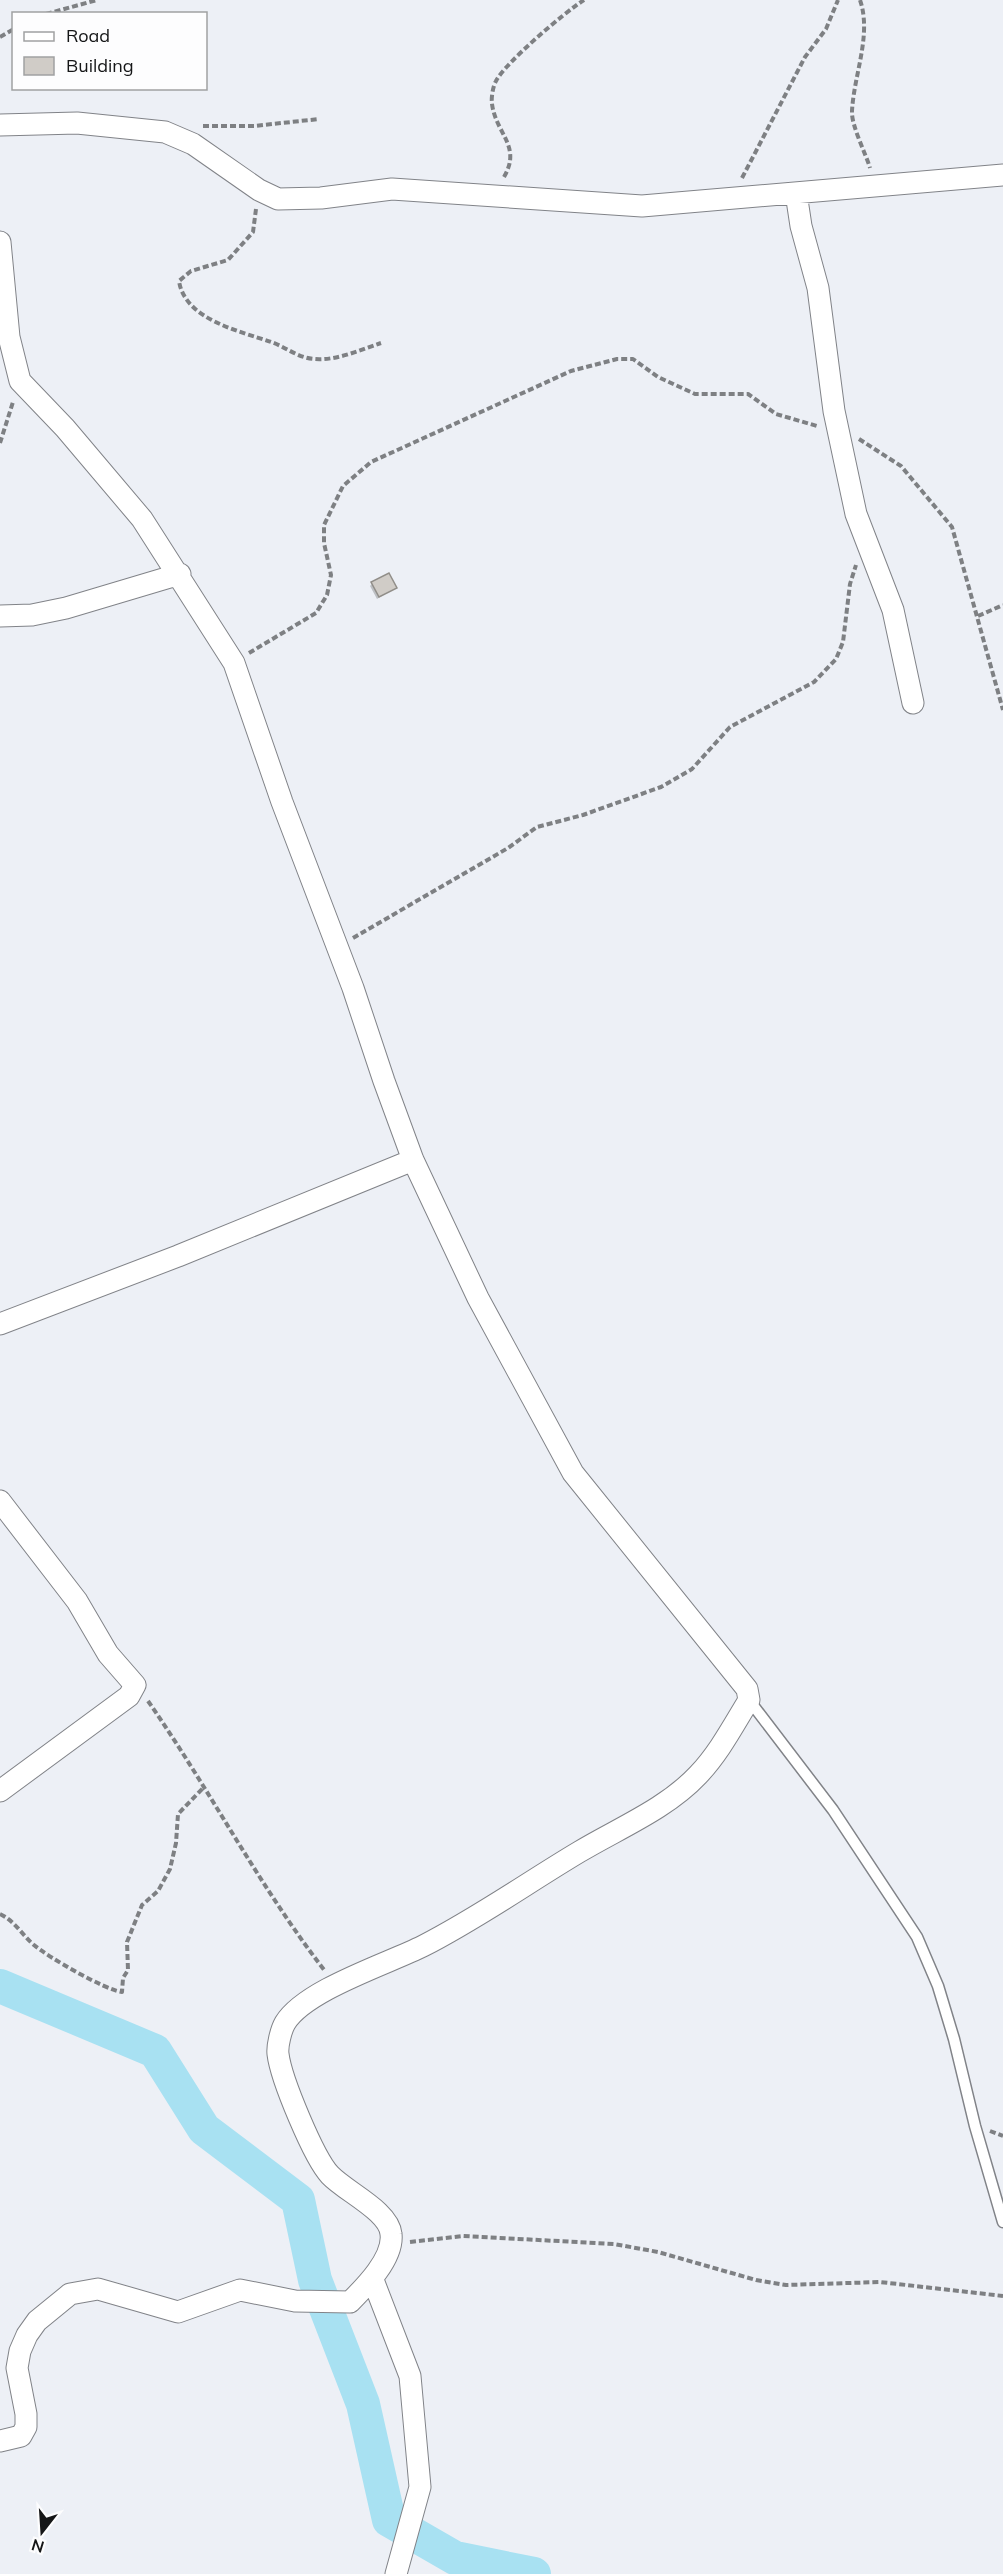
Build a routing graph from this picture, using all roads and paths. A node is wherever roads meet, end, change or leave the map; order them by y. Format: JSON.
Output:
{"nodes":[{"id":1,"x":97,"y":0,"type":"edge"},
{"id":2,"x":573,"y":0,"type":"edge"},
{"id":3,"x":838,"y":0,"type":"edge"},
{"id":4,"x":860,"y":0,"type":"edge"},
{"id":5,"x":582,"y":2,"type":"edge"},
{"id":6,"x":53,"y":12,"type":"edge"},
{"id":7,"x":319,"y":119,"type":"dead end"},
{"id":8,"x":0,"y":125,"type":"edge"},
{"id":9,"x":197,"y":126,"type":"dead end"},
{"id":10,"x":1003,"y":175,"type":"edge"},
{"id":11,"x":877,"y":186,"type":"junction"},
{"id":12,"x":259,"y":190,"type":"junction"},
{"id":13,"x":796,"y":193,"type":"junction"},
{"id":14,"x":486,"y":195,"type":"junction"},
{"id":15,"x":732,"y":198,"type":"junction"},
{"id":16,"x":0,"y":243,"type":"edge"},
{"id":17,"x":381,"y":343,"type":"dead end"},
{"id":18,"x":12,"y":375,"type":"edge"},
{"id":19,"x":838,"y":431,"type":"junction"},
{"id":20,"x":0,"y":442,"type":"edge"},
{"id":21,"x":865,"y":537,"type":"junction"},
{"id":22,"x":180,"y":574,"type":"junction"},
{"id":23,"x":1003,"y":605,"type":"edge"},
{"id":24,"x":0,"y":616,"type":"edge"},
{"id":25,"x":978,"y":616,"type":"junction"},
{"id":26,"x":234,"y":663,"type":"junction"},
{"id":27,"x":913,"y":703,"type":"dead end"},
{"id":28,"x":1003,"y":710,"type":"edge"},
{"id":29,"x":336,"y":947,"type":"junction"},
{"id":30,"x":413,"y":1160,"type":"junction"},
{"id":31,"x":0,"y":1323,"type":"edge"},
{"id":32,"x":0,"y":1501,"type":"edge"},
{"id":33,"x":141,"y":1691,"type":"dead end"},
{"id":34,"x":749,"y":1700,"type":"junction"},
{"id":35,"x":205,"y":1786,"type":"junction"},
{"id":36,"x":0,"y":1791,"type":"edge"},
{"id":37,"x":0,"y":1914,"type":"edge"},
{"id":38,"x":336,"y":1986,"type":"junction"},
{"id":39,"x":1003,"y":2222,"type":"edge"},
{"id":40,"x":391,"y":2245,"type":"junction"},
{"id":41,"x":373,"y":2280,"type":"junction"},
{"id":42,"x":1003,"y":2296,"type":"edge"},
{"id":43,"x":0,"y":2441,"type":"edge"},
{"id":44,"x":396,"y":2574,"type":"edge"}],
"edges":[{"from":1,"to":6,"type":"path"},
{"from":2,"to":5,"type":"path"},
{"from":3,"to":15,"type":"path"},
{"from":4,"to":11,"type":"path"},
{"from":5,"to":14,"type":"path"},
{"from":7,"to":9,"type":"path"},
{"from":8,"to":12,"type":"street"},
{"from":10,"to":11,"type":"street"},
{"from":11,"to":13,"type":"street"},
{"from":12,"to":14,"type":"street"},
{"from":12,"to":17,"type":"path"},
{"from":13,"to":15,"type":"street"},
{"from":13,"to":19,"type":"street"},
{"from":14,"to":15,"type":"street"},
{"from":16,"to":18,"type":"street"},
{"from":18,"to":20,"type":"path"},
{"from":18,"to":22,"type":"street"},
{"from":19,"to":21,"type":"street"},
{"from":19,"to":25,"type":"path"},
{"from":19,"to":26,"type":"path"},
{"from":21,"to":27,"type":"street"},
{"from":21,"to":29,"type":"path"},
{"from":22,"to":24,"type":"street"},
{"from":22,"to":26,"type":"street"},
{"from":23,"to":25,"type":"path"},
{"from":25,"to":28,"type":"path"},
{"from":26,"to":29,"type":"street"},
{"from":29,"to":30,"type":"street"},
{"from":30,"to":31,"type":"street"},
{"from":30,"to":34,"type":"street"},
{"from":32,"to":36,"type":"street"},
{"from":33,"to":35,"type":"path"},
{"from":34,"to":38,"type":"street"},
{"from":34,"to":39,"type":"lane"},
{"from":35,"to":37,"type":"path"},
{"from":35,"to":38,"type":"path"},
{"from":38,"to":40,"type":"street"},
{"from":40,"to":41,"type":"street"},
{"from":40,"to":42,"type":"path"},
{"from":41,"to":43,"type":"street"},
{"from":41,"to":44,"type":"street"}]}
